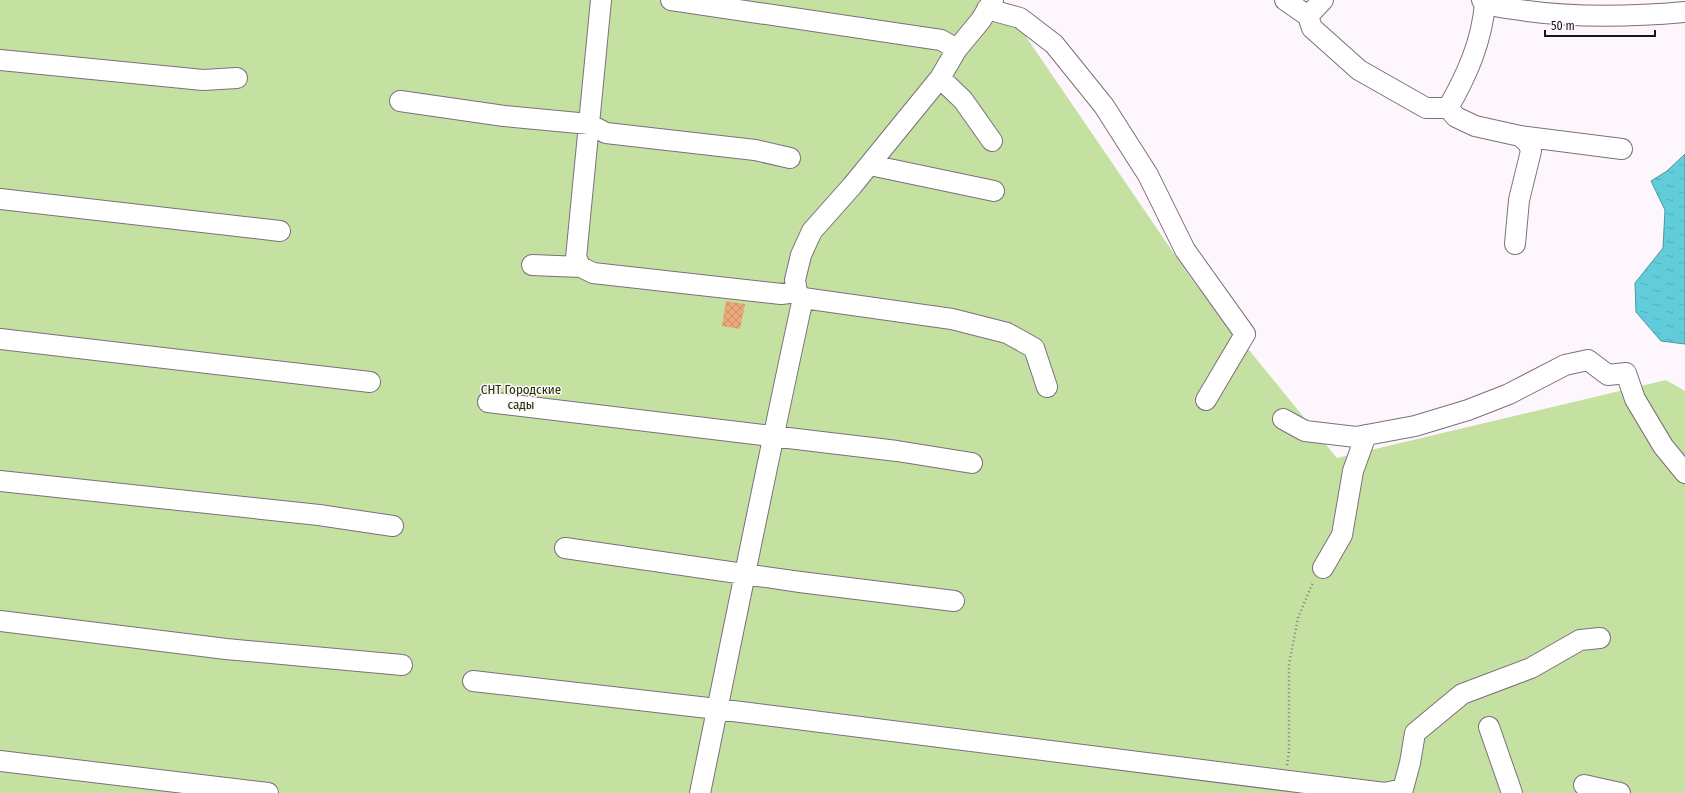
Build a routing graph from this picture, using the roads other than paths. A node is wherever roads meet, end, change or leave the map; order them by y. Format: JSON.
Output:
{"nodes":[{"id":1,"x":601,"y":0,"type":"edge"},
{"id":2,"x":671,"y":0,"type":"edge"},
{"id":3,"x":1285,"y":0,"type":"edge"},
{"id":4,"x":1323,"y":0,"type":"edge"},
{"id":5,"x":1483,"y":1,"type":"edge"},
{"id":6,"x":990,"y":5,"type":"edge"},
{"id":7,"x":1685,"y":12,"type":"edge"},
{"id":8,"x":1308,"y":16,"type":"junction"},
{"id":9,"x":957,"y":49,"type":"junction"},
{"id":10,"x":0,"y":60,"type":"edge"},
{"id":11,"x":237,"y":78,"type":"dead end"},
{"id":12,"x":940,"y":78,"type":"junction"},
{"id":13,"x":400,"y":101,"type":"dead end"},
{"id":14,"x":1448,"y":108,"type":"junction"},
{"id":15,"x":589,"y":124,"type":"junction"},
{"id":16,"x":1520,"y":136,"type":"junction"},
{"id":17,"x":992,"y":141,"type":"dead end"},
{"id":18,"x":1622,"y":149,"type":"dead end"},
{"id":19,"x":790,"y":158,"type":"dead end"},
{"id":20,"x":870,"y":164,"type":"junction"},
{"id":21,"x":994,"y":191,"type":"dead end"},
{"id":22,"x":0,"y":199,"type":"edge"},
{"id":23,"x":280,"y":231,"type":"dead end"},
{"id":24,"x":1515,"y":244,"type":"dead end"},
{"id":25,"x":532,"y":265,"type":"dead end"},
{"id":26,"x":581,"y":267,"type":"junction"},
{"id":27,"x":800,"y":295,"type":"junction"},
{"id":28,"x":0,"y":339,"type":"edge"},
{"id":29,"x":370,"y":382,"type":"dead end"},
{"id":30,"x":1047,"y":387,"type":"dead end"},
{"id":31,"x":1206,"y":400,"type":"dead end"},
{"id":32,"x":488,"y":402,"type":"dead end"},
{"id":33,"x":1283,"y":419,"type":"dead end"},
{"id":34,"x":1366,"y":435,"type":"junction"},
{"id":35,"x":772,"y":437,"type":"junction"},
{"id":36,"x":972,"y":463,"type":"dead end"},
{"id":37,"x":1685,"y":473,"type":"edge"},
{"id":38,"x":0,"y":481,"type":"edge"},
{"id":39,"x":393,"y":526,"type":"dead end"},
{"id":40,"x":565,"y":548,"type":"dead end"},
{"id":41,"x":1323,"y":568,"type":"road end"},
{"id":42,"x":746,"y":574,"type":"junction"},
{"id":43,"x":954,"y":601,"type":"dead end"},
{"id":44,"x":0,"y":621,"type":"edge"},
{"id":45,"x":1600,"y":638,"type":"dead end"},
{"id":46,"x":402,"y":665,"type":"dead end"},
{"id":47,"x":473,"y":681,"type":"dead end"},
{"id":48,"x":717,"y":709,"type":"junction"},
{"id":49,"x":1489,"y":727,"type":"dead end"},
{"id":50,"x":0,"y":761,"type":"edge"},
{"id":51,"x":1584,"y":785,"type":"dead end"},
{"id":52,"x":268,"y":793,"type":"edge"},
{"id":53,"x":700,"y":793,"type":"edge"},
{"id":54,"x":1512,"y":793,"type":"edge"},
{"id":55,"x":1620,"y":793,"type":"edge"}],
"edges":[{"from":1,"to":15,"type":"street"},
{"from":2,"to":9,"type":"street"},
{"from":3,"to":8,"type":"street"},
{"from":4,"to":8,"type":"street"},
{"from":5,"to":7,"type":"street"},
{"from":5,"to":14,"type":"street"},
{"from":6,"to":9,"type":"street"},
{"from":6,"to":31,"type":"street"},
{"from":8,"to":14,"type":"street"},
{"from":9,"to":12,"type":"street"},
{"from":10,"to":11,"type":"street"},
{"from":12,"to":17,"type":"street"},
{"from":12,"to":20,"type":"street"},
{"from":13,"to":15,"type":"street"},
{"from":14,"to":16,"type":"street"},
{"from":15,"to":19,"type":"street"},
{"from":15,"to":26,"type":"street"},
{"from":16,"to":18,"type":"street"},
{"from":16,"to":24,"type":"street"},
{"from":20,"to":21,"type":"street"},
{"from":20,"to":27,"type":"street"},
{"from":22,"to":23,"type":"street"},
{"from":25,"to":26,"type":"street"},
{"from":26,"to":27,"type":"street"},
{"from":27,"to":30,"type":"street"},
{"from":27,"to":35,"type":"street"},
{"from":28,"to":29,"type":"street"},
{"from":32,"to":35,"type":"street"},
{"from":33,"to":34,"type":"street"},
{"from":34,"to":37,"type":"street"},
{"from":34,"to":41,"type":"street"},
{"from":35,"to":36,"type":"street"},
{"from":35,"to":42,"type":"street"},
{"from":38,"to":39,"type":"street"},
{"from":40,"to":42,"type":"street"},
{"from":42,"to":43,"type":"street"},
{"from":42,"to":48,"type":"street"},
{"from":44,"to":46,"type":"street"},
{"from":45,"to":48,"type":"street"},
{"from":47,"to":48,"type":"street"},
{"from":48,"to":53,"type":"street"},
{"from":49,"to":54,"type":"street"},
{"from":50,"to":52,"type":"street"},
{"from":51,"to":55,"type":"street"}]}
